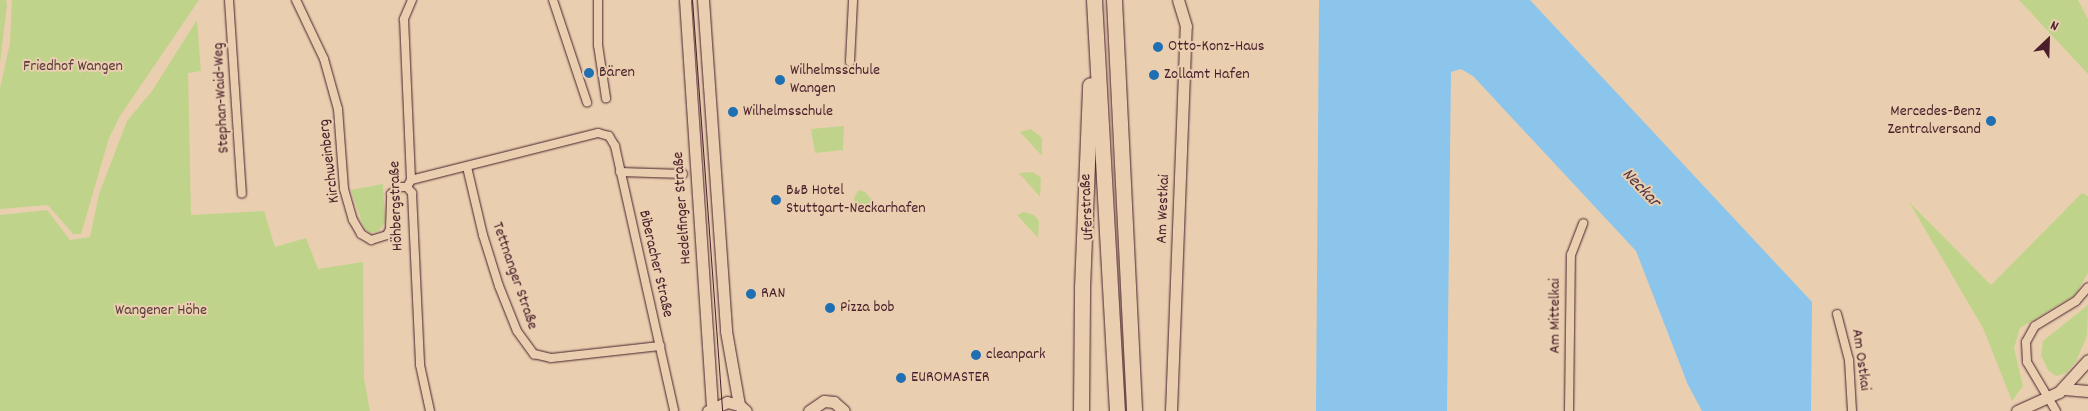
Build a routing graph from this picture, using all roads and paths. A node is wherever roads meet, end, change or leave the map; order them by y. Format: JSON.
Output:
{"nodes":[{"id":1,"x":229,"y":0,"type":"edge"},
{"id":2,"x":296,"y":0,"type":"edge"},
{"id":3,"x":412,"y":0,"type":"edge"},
{"id":4,"x":553,"y":0,"type":"edge"},
{"id":5,"x":598,"y":0,"type":"edge"},
{"id":6,"x":685,"y":0,"type":"edge"},
{"id":7,"x":703,"y":0,"type":"edge"},
{"id":8,"x":853,"y":0,"type":"edge"},
{"id":9,"x":1094,"y":0,"type":"edge"},
{"id":10,"x":1114,"y":0,"type":"edge"},
{"id":11,"x":1182,"y":3,"type":"edge"},
{"id":12,"x":850,"y":62,"type":"dead end"},
{"id":13,"x":1097,"y":70,"type":"junction"},
{"id":14,"x":606,"y":98,"type":"dead end"},
{"id":15,"x":587,"y":102,"type":"dead end"},
{"id":16,"x":598,"y":133,"type":"joint"},
{"id":17,"x":467,"y":167,"type":"junction"},
{"id":18,"x":620,"y":172,"type":"junction"},
{"id":19,"x":683,"y":174,"type":"dead end"},
{"id":20,"x":409,"y":184,"type":"junction"},
{"id":21,"x":242,"y":194,"type":"dead end"},
{"id":22,"x":1583,"y":223,"type":"dead end"},
{"id":23,"x":2088,"y":287,"type":"edge"},
{"id":24,"x":1837,"y":314,"type":"dead end"},
{"id":25,"x":660,"y":346,"type":"junction"},
{"id":26,"x":2088,"y":360,"type":"edge"},
{"id":27,"x":2064,"y":388,"type":"junction"},
{"id":28,"x":2088,"y":391,"type":"edge"},
{"id":29,"x":2048,"y":399,"type":"junction"},
{"id":30,"x":743,"y":408,"type":"edge"},
{"id":31,"x":710,"y":409,"type":"edge"},
{"id":32,"x":430,"y":411,"type":"edge"},
{"id":33,"x":674,"y":411,"type":"edge"},
{"id":34,"x":809,"y":411,"type":"edge"},
{"id":35,"x":844,"y":411,"type":"edge"},
{"id":36,"x":1081,"y":411,"type":"edge"},
{"id":37,"x":1117,"y":411,"type":"edge"},
{"id":38,"x":1134,"y":411,"type":"edge"},
{"id":39,"x":1171,"y":411,"type":"edge"},
{"id":40,"x":1570,"y":411,"type":"edge"},
{"id":41,"x":1852,"y":411,"type":"edge"},
{"id":42,"x":2017,"y":411,"type":"edge"},
{"id":43,"x":2056,"y":411,"type":"edge"}],
"edges":[{"from":1,"to":21,"type":"street","name":"Stephan-Waid-Weg"},
{"from":2,"to":20,"type":"street","name":"Kirchweinberg"},
{"from":3,"to":20,"type":"street","name":"Höhbergstraße"},
{"from":4,"to":15,"type":"street"},
{"from":5,"to":14,"type":"street"},
{"from":6,"to":31,"type":"street","name":"Hedelfinger Straße"},
{"from":7,"to":30,"type":"street","name":"Hedelfinger Straße"},
{"from":8,"to":12,"type":"street"},
{"from":9,"to":13,"type":"highway","name":"Uferstraße"},
{"from":10,"to":38,"type":"highway"},
{"from":11,"to":39,"type":"street","name":"Am Westkai"},
{"from":13,"to":36,"type":"highway"},
{"from":13,"to":37,"type":"highway","name":"Uferstraße"},
{"from":16,"to":17,"type":"street","name":"Kirchweinberg"},
{"from":16,"to":18,"type":"street","name":"Biberacher Straße"},
{"from":17,"to":20,"type":"street","name":"Kirchweinberg"},
{"from":17,"to":25,"type":"street","name":"Tettnanger Straße"},
{"from":18,"to":19,"type":"street"},
{"from":18,"to":25,"type":"street","name":"Biberacher Straße"},
{"from":20,"to":32,"type":"street","name":"Höhbergstraße"},
{"from":22,"to":40,"type":"street","name":"Am Mittelkai"},
{"from":23,"to":29,"type":"street"},
{"from":24,"to":41,"type":"street","name":"Am Ostkai"},
{"from":25,"to":33,"type":"street","name":"Biberacher Straße"},
{"from":26,"to":27,"type":"street"},
{"from":27,"to":28,"type":"street"},
{"from":27,"to":29,"type":"street"},
{"from":29,"to":42,"type":"street"},
{"from":29,"to":43,"type":"street"},
{"from":30,"to":31,"type":"street"},
{"from":34,"to":35,"type":"street"}]}
